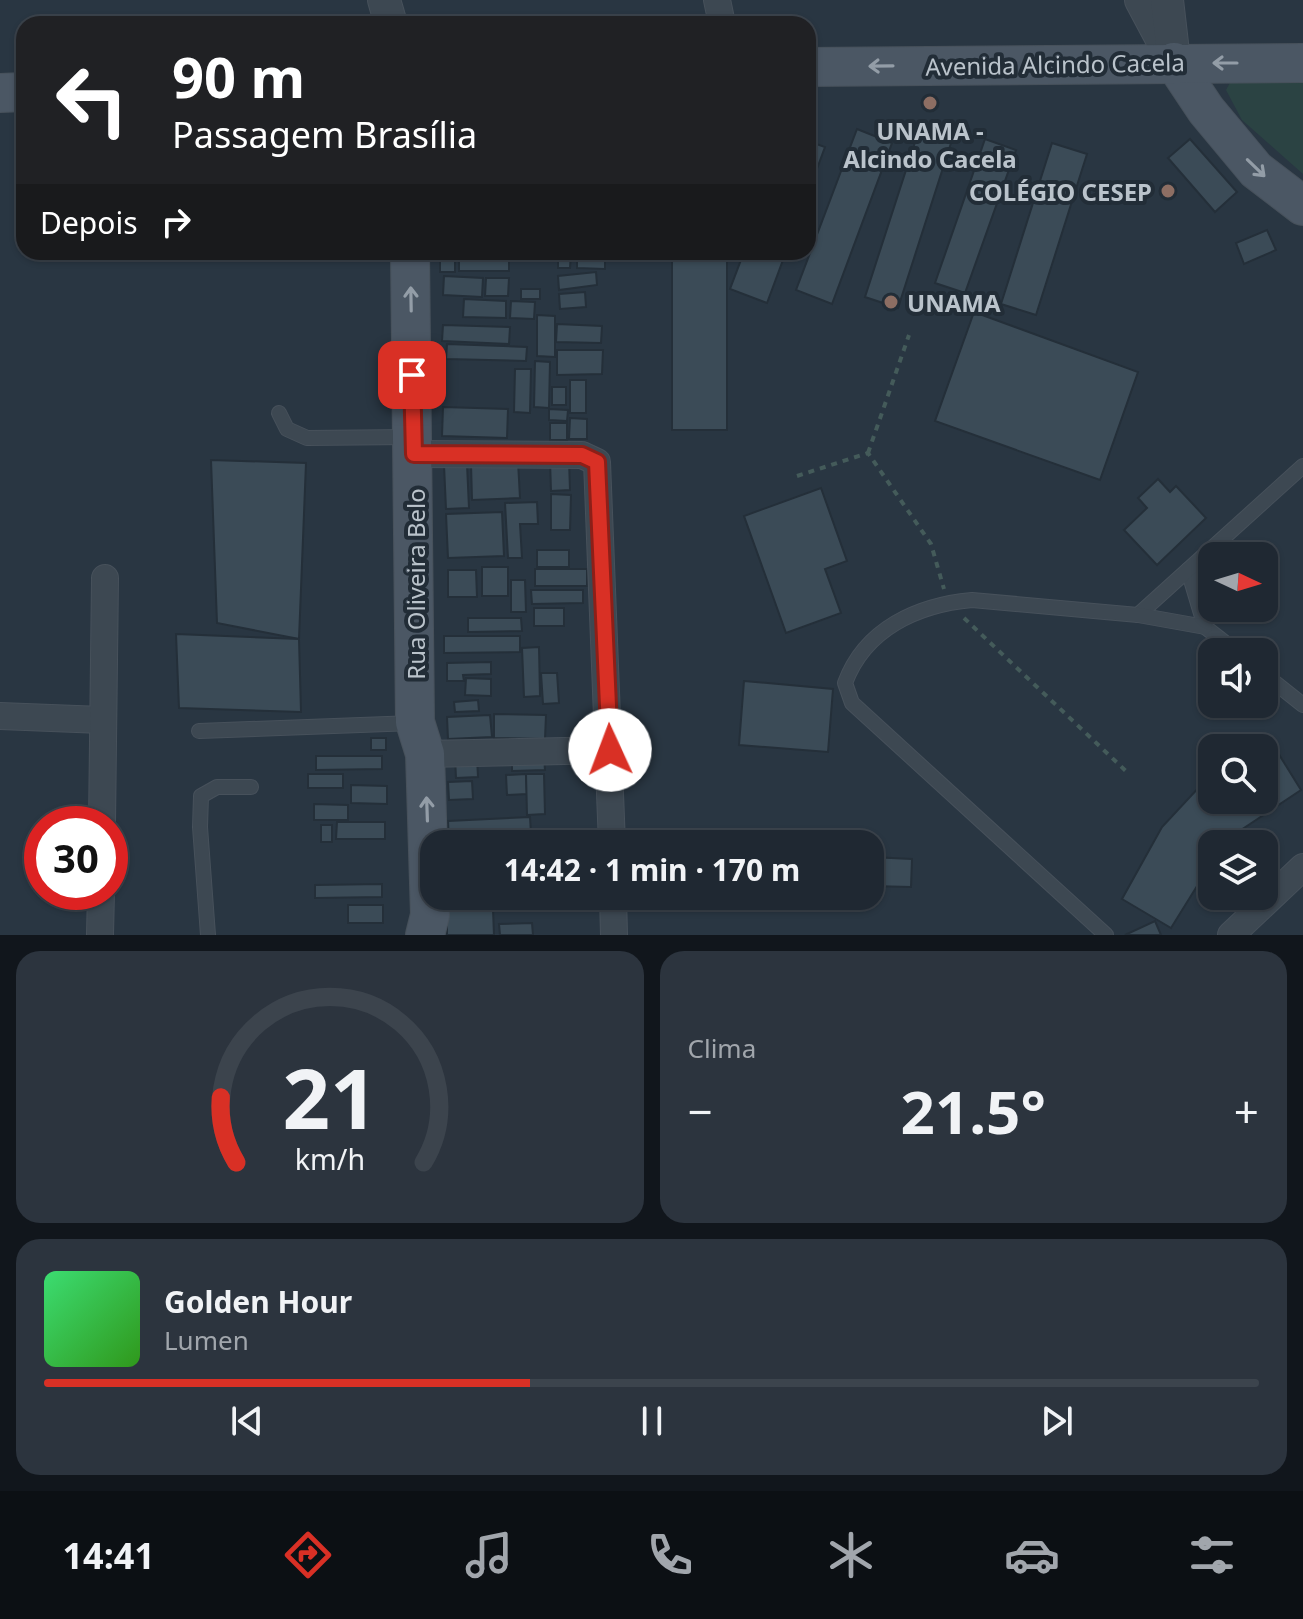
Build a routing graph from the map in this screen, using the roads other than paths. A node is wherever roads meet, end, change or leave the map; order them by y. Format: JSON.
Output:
{"nodes":[{"id":1,"x":1141,"y":0,"type":"edge"},
{"id":2,"x":1167,"y":0,"type":"edge"},
{"id":3,"x":1174,"y":62,"type":"junction"},
{"id":4,"x":1303,"y":63,"type":"edge"},
{"id":5,"x":816,"y":67,"type":"edge"},
{"id":6,"x":1303,"y":206,"type":"edge"},
{"id":7,"x":410,"y":260,"type":"edge"},
{"id":8,"x":279,"y":413,"type":"dead end"},
{"id":9,"x":414,"y":445,"type":"junction"},
{"id":10,"x":1303,"y":466,"type":"edge"},
{"id":11,"x":1188,"y":570,"type":"junction"},
{"id":12,"x":105,"y":578,"type":"dead end"},
{"id":13,"x":1138,"y":615,"type":"junction"},
{"id":14,"x":1205,"y":627,"type":"junction"},
{"id":15,"x":1219,"y":638,"type":"edge"},
{"id":16,"x":1278,"y":685,"type":"edge"},
{"id":17,"x":1303,"y":705,"type":"edge"},
{"id":18,"x":0,"y":716,"type":"edge"},
{"id":19,"x":102,"y":720,"type":"junction"},
{"id":20,"x":199,"y":731,"type":"dead end"},
{"id":21,"x":420,"y":738,"type":"junction"},
{"id":22,"x":610,"y":750,"type":"junction"},
{"id":23,"x":251,"y":787,"type":"dead end"},
{"id":24,"x":102,"y":806,"type":"edge"},
{"id":25,"x":612,"y":830,"type":"edge"},
{"id":26,"x":1303,"y":867,"type":"edge"},
{"id":27,"x":101,"y":910,"type":"edge"},
{"id":28,"x":613,"y":910,"type":"edge"},
{"id":29,"x":426,"y":928,"type":"edge"},
{"id":30,"x":100,"y":935,"type":"edge"},
{"id":31,"x":208,"y":935,"type":"edge"},
{"id":32,"x":614,"y":935,"type":"edge"},
{"id":33,"x":1106,"y":935,"type":"edge"},
{"id":34,"x":1231,"y":935,"type":"edge"}],
"edges":[{"from":1,"to":3,"type":"street"},
{"from":2,"to":3,"type":"street"},
{"from":4,"to":3,"type":"main road","name":"Avenida Alcindo Cacela","one_way":true},
{"from":3,"to":5,"type":"main road","name":"Avenida Alcindo Cacela","one_way":true},
{"from":3,"to":6,"type":"main road","one_way":true},
{"from":9,"to":7,"type":"main road","name":"Rua Oliveira Belo","one_way":true},
{"from":8,"to":9,"type":"lane"},
{"from":9,"to":21,"type":"main road","name":"Rua Oliveira Belo"},
{"from":9,"to":22,"type":"street"},
{"from":10,"to":11,"type":"lane"},
{"from":11,"to":13,"type":"lane"},
{"from":11,"to":14,"type":"lane"},
{"from":12,"to":19,"type":"street"},
{"from":13,"to":14,"type":"lane"},
{"from":13,"to":33,"type":"lane"},
{"from":14,"to":15,"type":"lane"},
{"from":16,"to":17,"type":"lane"},
{"from":18,"to":19,"type":"street"},
{"from":19,"to":24,"type":"street"},
{"from":20,"to":21,"type":"lane"},
{"from":21,"to":22,"type":"street"},
{"from":29,"to":21,"type":"main road","name":"Rua Oliveira Belo","one_way":true},
{"from":22,"to":25,"type":"street"},
{"from":23,"to":31,"type":"lane"},
{"from":26,"to":34,"type":"street"},
{"from":27,"to":30,"type":"street"},
{"from":28,"to":32,"type":"street"}]}
